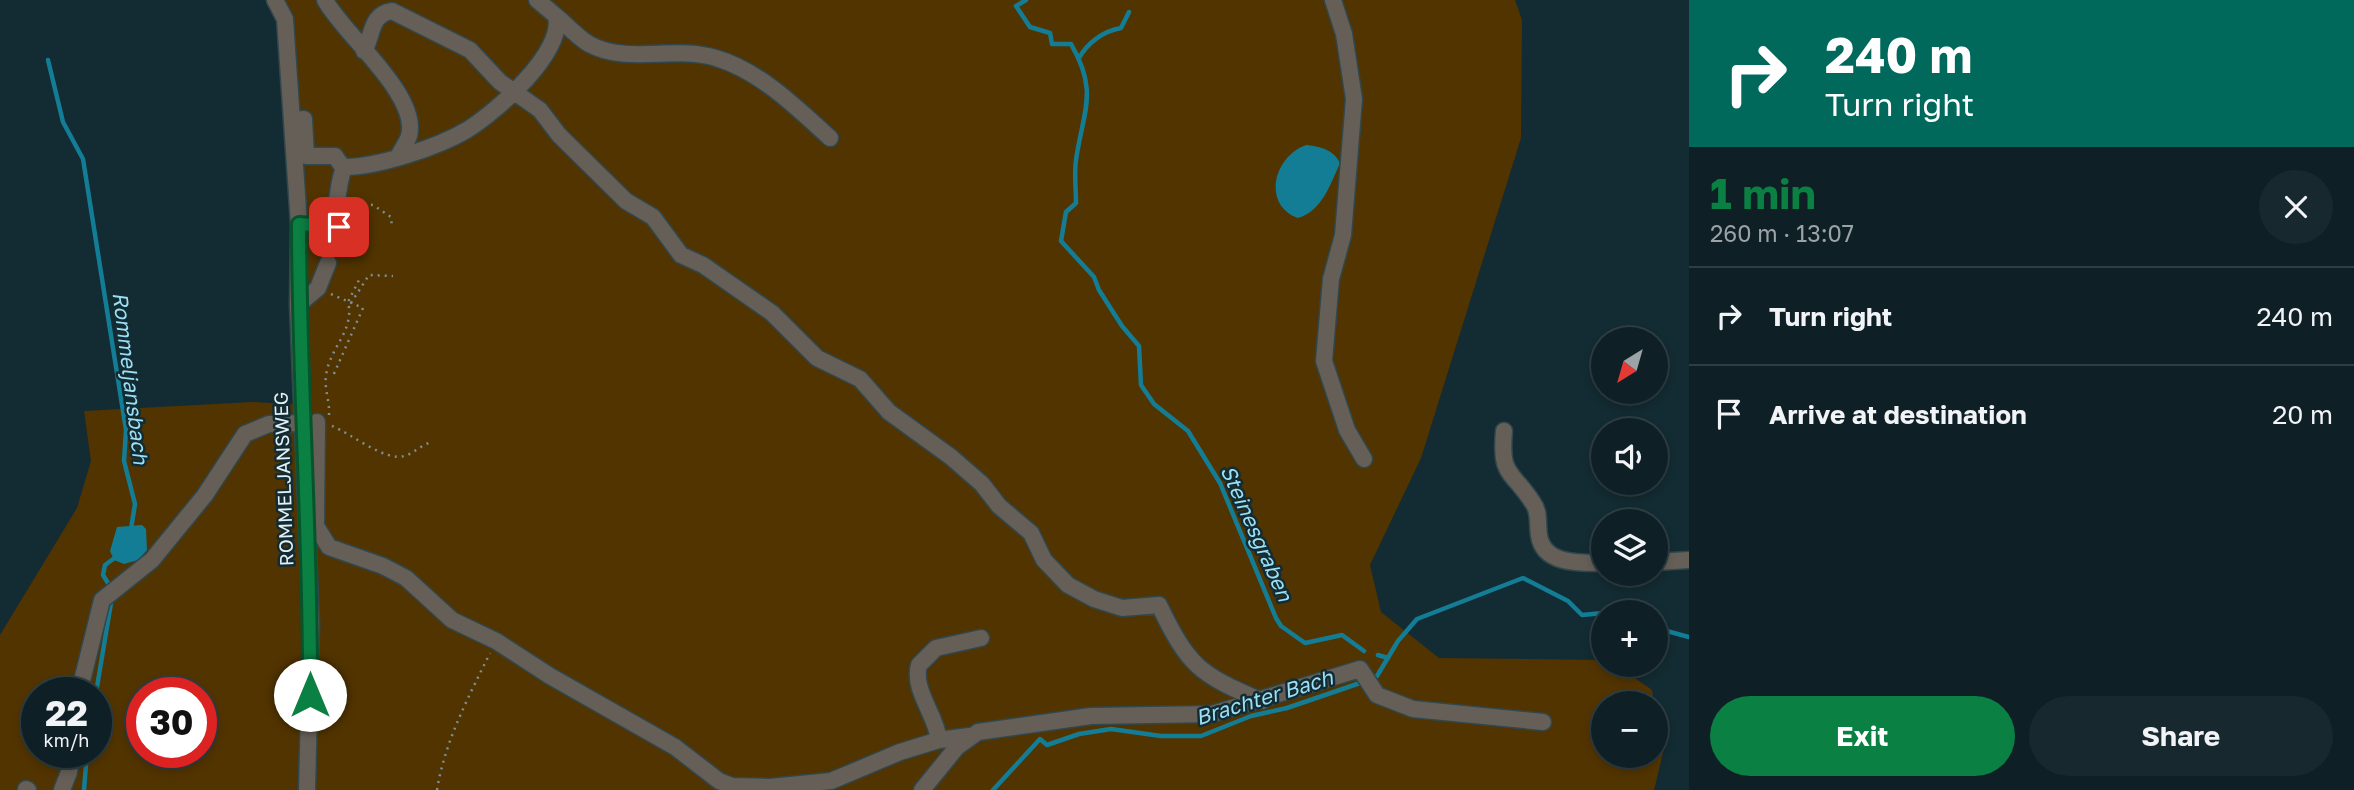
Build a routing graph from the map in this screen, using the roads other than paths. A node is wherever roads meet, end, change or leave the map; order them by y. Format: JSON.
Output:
{"nodes":[{"id":1,"x":275,"y":0,"type":"edge"},
{"id":2,"x":325,"y":0,"type":"edge"},
{"id":3,"x":537,"y":0,"type":"edge"},
{"id":4,"x":1333,"y":0,"type":"edge"},
{"id":5,"x":556,"y":16,"type":"junction"},
{"id":6,"x":364,"y":51,"type":"junction"},
{"id":7,"x":514,"y":92,"type":"junction"},
{"id":8,"x":292,"y":121,"type":"junction"},
{"id":9,"x":830,"y":138,"type":"dead end"},
{"id":10,"x":399,"y":155,"type":"junction"},
{"id":11,"x":344,"y":169,"type":"junction"},
{"id":12,"x":299,"y":224,"type":"junction"},
{"id":13,"x":328,"y":263,"type":"dead end"},
{"id":14,"x":298,"y":305,"type":"junction"},
{"id":15,"x":314,"y":422,"type":"junction"},
{"id":16,"x":1504,"y":430,"type":"dead end"},
{"id":17,"x":1364,"y":459,"type":"dead end"},
{"id":18,"x":1689,"y":560,"type":"edge"},
{"id":19,"x":1668,"y":561,"type":"edge"},
{"id":20,"x":1591,"y":562,"type":"edge"},
{"id":21,"x":981,"y":638,"type":"dead end"},
{"id":22,"x":83,"y":677,"type":"edge"},
{"id":23,"x":1262,"y":701,"type":"junction"},
{"id":24,"x":1543,"y":722,"type":"dead end"},
{"id":25,"x":969,"y":736,"type":"junction"},
{"id":26,"x":939,"y":740,"type":"junction"},
{"id":27,"x":69,"y":768,"type":"edge"},
{"id":28,"x":62,"y":790,"type":"edge"},
{"id":29,"x":307,"y":790,"type":"edge"},
{"id":30,"x":922,"y":790,"type":"edge"}],
"edges":[{"from":1,"to":8,"type":"street","name":"ROMMELJANSWEG"},
{"from":2,"to":6,"type":"street"},
{"from":3,"to":5,"type":"street"},
{"from":4,"to":17,"type":"street"},
{"from":5,"to":7,"type":"street"},
{"from":5,"to":9,"type":"street"},
{"from":6,"to":7,"type":"street"},
{"from":6,"to":10,"type":"street"},
{"from":7,"to":10,"type":"street"},
{"from":7,"to":23,"type":"street"},
{"from":8,"to":11,"type":"street"},
{"from":8,"to":12,"type":"street","name":"ROMMELJANSWEG"},
{"from":10,"to":11,"type":"street"},
{"from":11,"to":12,"type":"street"},
{"from":12,"to":14,"type":"street","name":"ROMMELJANSWEG"},
{"from":13,"to":14,"type":"street"},
{"from":14,"to":15,"type":"street","name":"ROMMELJANSWEG"},
{"from":15,"to":22,"type":"street"},
{"from":15,"to":26,"type":"street"},
{"from":15,"to":29,"type":"street","name":"ROMMELJANSWEG"},
{"from":16,"to":20,"type":"street"},
{"from":18,"to":19,"type":"street"},
{"from":21,"to":26,"type":"street"},
{"from":23,"to":24,"type":"street"},
{"from":23,"to":25,"type":"street"},
{"from":25,"to":26,"type":"street"},
{"from":25,"to":30,"type":"street"},
{"from":27,"to":28,"type":"street"}]}
